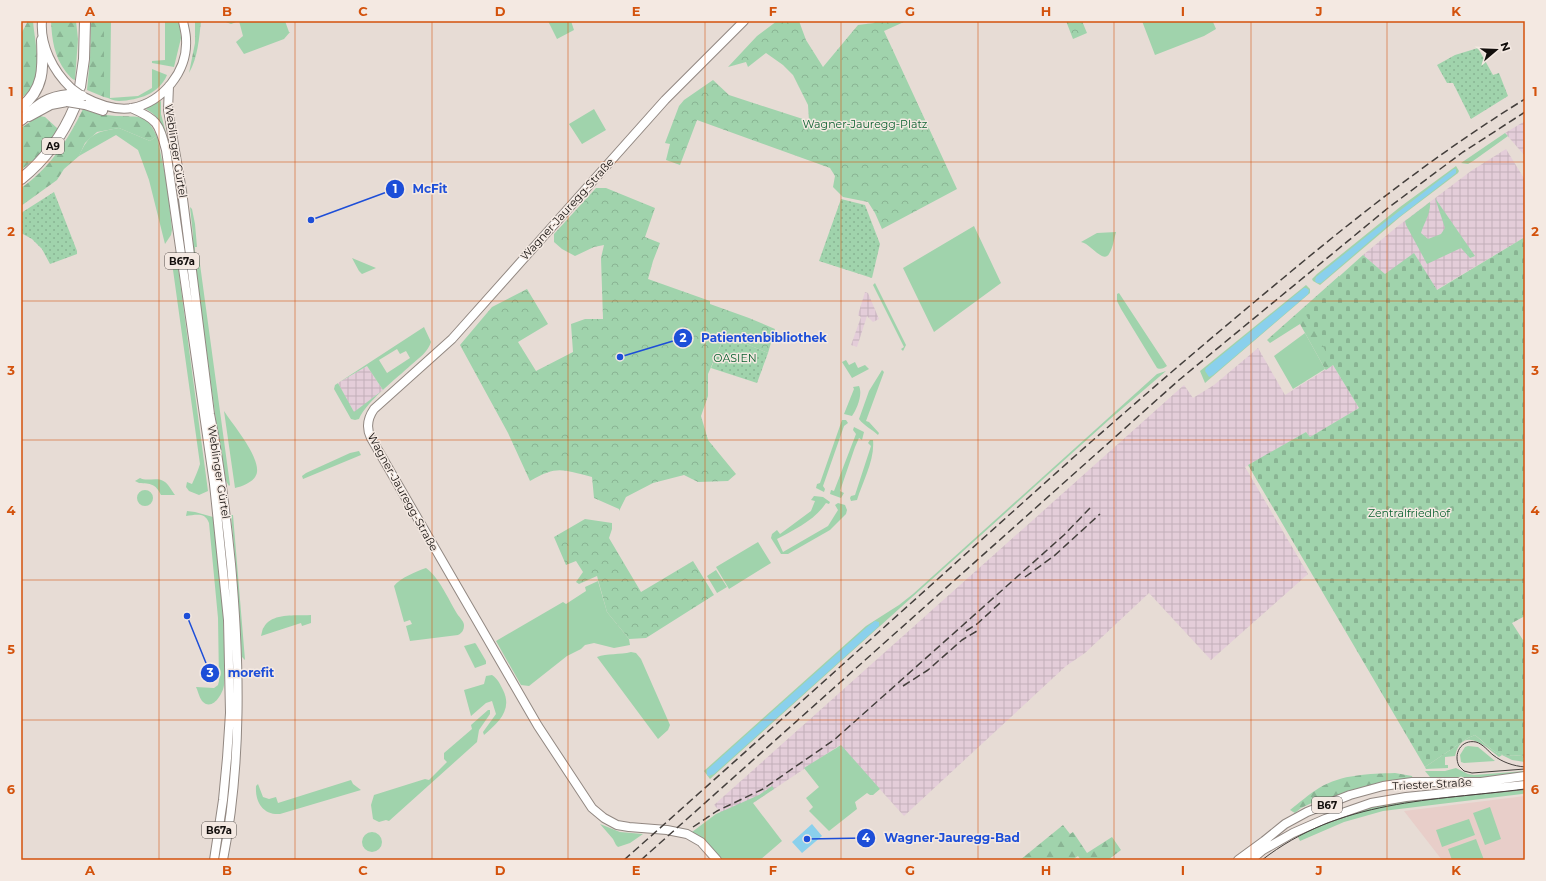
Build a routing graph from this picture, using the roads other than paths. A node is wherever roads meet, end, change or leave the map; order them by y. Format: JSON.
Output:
{"nodes":[{"id":1,"x":42,"y":21,"type":"edge"},
{"id":2,"x":85,"y":21,"type":"edge"},
{"id":3,"x":183,"y":21,"type":"edge"},
{"id":4,"x":190,"y":21,"type":"edge"},
{"id":5,"x":744,"y":21,"type":"edge"},
{"id":6,"x":42,"y":40,"type":"junction"},
{"id":7,"x":186,"y":40,"type":"junction"},
{"id":8,"x":172,"y":82,"type":"junction"},
{"id":9,"x":77,"y":97,"type":"junction"},
{"id":10,"x":21,"y":107,"type":"edge"},
{"id":11,"x":131,"y":108,"type":"junction"},
{"id":12,"x":142,"y":113,"type":"junction"},
{"id":13,"x":21,"y":121,"type":"edge"},
{"id":14,"x":21,"y":179,"type":"edge"},
{"id":15,"x":220,"y":495,"type":"junction"},
{"id":16,"x":225,"y":505,"type":"junction"},
{"id":17,"x":216,"y":506,"type":"junction"},
{"id":18,"x":1525,"y":776,"type":"edge"},
{"id":19,"x":1525,"y":785,"type":"edge"},
{"id":20,"x":230,"y":825,"type":"junction"},
{"id":21,"x":214,"y":860,"type":"edge"},
{"id":22,"x":223,"y":860,"type":"edge"},
{"id":23,"x":226,"y":860,"type":"edge"},
{"id":24,"x":717,"y":860,"type":"edge"},
{"id":25,"x":1238,"y":860,"type":"edge"},
{"id":26,"x":1251,"y":860,"type":"edge"}],
"edges":[{"from":1,"to":6,"type":"main road"},
{"from":2,"to":9,"type":"highway","number":"A9"},
{"from":3,"to":7,"type":"main road"},
{"from":4,"to":7,"type":"main road"},
{"from":5,"to":24,"type":"main road","name":"Wagner-Jauregg-Straße"},
{"from":6,"to":9,"type":"main road"},
{"from":6,"to":10,"type":"highway"},
{"from":7,"to":8,"type":"main road"},
{"from":8,"to":11,"type":"main road"},
{"from":8,"to":15,"type":"main road","name":"Weblinger Gürtel","number":"B67a"},
{"from":9,"to":11,"type":"main road"},
{"from":9,"to":12,"type":"main road"},
{"from":9,"to":13,"type":"highway"},
{"from":9,"to":14,"type":"highway","number":"A9"},
{"from":11,"to":12,"type":"main road","name":"Weblinger Gürtel","number":"B67a"},
{"from":12,"to":15,"type":"main road","name":"Weblinger Gürtel","number":"B67a"},
{"from":15,"to":16,"type":"main road","name":"Weblinger Gürtel","number":"B67a"},
{"from":15,"to":17,"type":"main road","name":"Weblinger Gürtel","number":"B67a"},
{"from":16,"to":17,"type":"main road"},
{"from":16,"to":20,"type":"main road","name":"Weblinger Gürtel","number":"B67a"},
{"from":17,"to":21,"type":"main road","name":"Weblinger Gürtel","number":"B67a"},
{"from":18,"to":25,"type":"main road","name":"Triester Straße","number":"B67"},
{"from":19,"to":26,"type":"main road","name":"Triester Straße","number":"B67"},
{"from":20,"to":22,"type":"main road","name":"Weblinger Gürtel","number":"B67a"},
{"from":20,"to":23,"type":"main road"}]}
